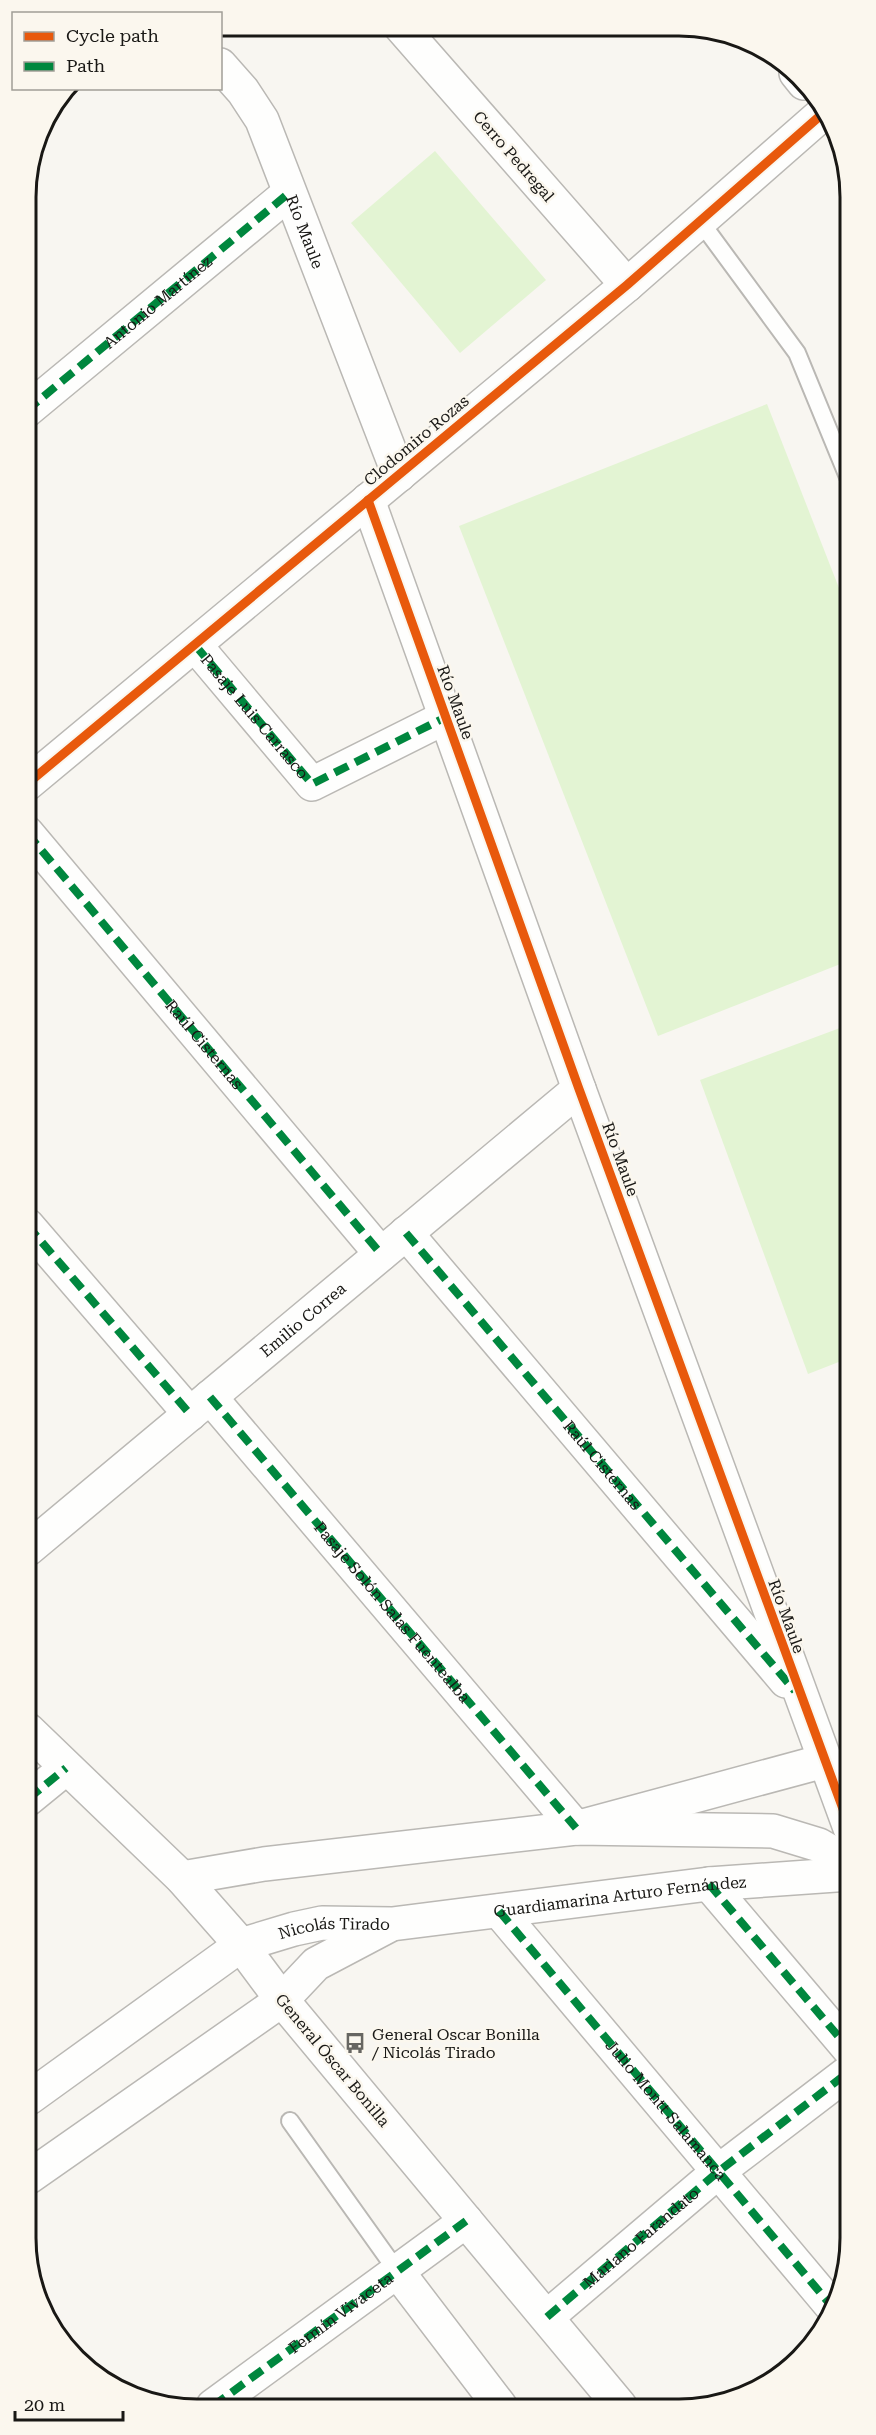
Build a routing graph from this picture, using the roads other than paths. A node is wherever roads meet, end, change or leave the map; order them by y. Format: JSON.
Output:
{"nodes":[{"id":1,"x":410,"y":36,"type":"edge"},
{"id":2,"x":222,"y":67,"type":"edge"},
{"id":3,"x":818,"y":117,"type":"edge"},
{"id":4,"x":290,"y":193,"type":"junction"},
{"id":5,"x":700,"y":221,"type":"junction"},
{"id":6,"x":627,"y":285,"type":"junction"},
{"id":7,"x":36,"y":403,"type":"edge"},
{"id":8,"x":840,"y":458,"type":"edge"},
{"id":9,"x":399,"y":475,"type":"junction"},
{"id":10,"x":368,"y":500,"type":"junction"},
{"id":11,"x":195,"y":645,"type":"junction"},
{"id":12,"x":446,"y":717,"type":"junction"},
{"id":13,"x":36,"y":777,"type":"edge"},
{"id":14,"x":36,"y":844,"type":"edge"},
{"id":15,"x":579,"y":1089,"type":"junction"},
{"id":16,"x":406,"y":1233,"type":"junction"},
{"id":17,"x":36,"y":1234,"type":"edge"},
{"id":18,"x":381,"y":1254,"type":"junction"},
{"id":19,"x":200,"y":1405,"type":"junction"},
{"id":20,"x":36,"y":1542,"type":"edge"},
{"id":21,"x":801,"y":1698,"type":"junction"},
{"id":22,"x":36,"y":1738,"type":"edge"},
{"id":23,"x":824,"y":1761,"type":"junction"},
{"id":24,"x":66,"y":1768,"type":"junction"},
{"id":25,"x":36,"y":1792,"type":"edge"},
{"id":26,"x":840,"y":1802,"type":"edge"},
{"id":27,"x":576,"y":1828,"type":"junction"},
{"id":28,"x":840,"y":1857,"type":"edge"},
{"id":29,"x":840,"y":1875,"type":"edge"},
{"id":30,"x":182,"y":1878,"type":"junction"},
{"id":31,"x":709,"y":1884,"type":"junction"},
{"id":32,"x":500,"y":1911,"type":"junction"},
{"id":33,"x":392,"y":1924,"type":"junction"},
{"id":34,"x":241,"y":1945,"type":"junction"},
{"id":35,"x":282,"y":2000,"type":"junction"},
{"id":36,"x":840,"y":2038,"type":"edge"},
{"id":37,"x":840,"y":2079,"type":"edge"},
{"id":38,"x":36,"y":2093,"type":"edge"},
{"id":39,"x":290,"y":2121,"type":"dead end"},
{"id":40,"x":719,"y":2171,"type":"junction"},
{"id":41,"x":36,"y":2172,"type":"edge"},
{"id":42,"x":466,"y":2221,"type":"junction"},
{"id":43,"x":397,"y":2271,"type":"junction"},
{"id":44,"x":827,"y":2301,"type":"edge"},
{"id":45,"x":547,"y":2317,"type":"junction"},
{"id":46,"x":223,"y":2399,"type":"edge"},
{"id":47,"x":495,"y":2399,"type":"edge"},
{"id":48,"x":614,"y":2399,"type":"edge"}],
"edges":[{"from":1,"to":6,"type":"street","name":"Cerro Pedregal"},
{"from":2,"to":4,"type":"street","name":"Río Maule"},
{"from":3,"to":5,"type":"street","name":"Clodomiro Rozas"},
{"from":4,"to":7,"type":"street","name":"Antonio Martínez"},
{"from":4,"to":9,"type":"street","name":"Río Maule"},
{"from":5,"to":6,"type":"street","name":"Clodomiro Rozas"},
{"from":5,"to":8,"type":"lane"},
{"from":6,"to":9,"type":"street","name":"Clodomiro Rozas"},
{"from":9,"to":10,"type":"street","name":"Clodomiro Rozas"},
{"from":10,"to":11,"type":"street","name":"Clodomiro Rozas"},
{"from":10,"to":12,"type":"street","name":"Río Maule"},
{"from":11,"to":12,"type":"street","name":"Pasaje Luis Carrasco"},
{"from":11,"to":13,"type":"street","name":"Clodomiro Rozas"},
{"from":12,"to":15,"type":"street","name":"Río Maule"},
{"from":14,"to":18,"type":"street","name":"Raúl Cisternas"},
{"from":15,"to":16,"type":"street","name":"Emilio Correa"},
{"from":15,"to":21,"type":"street","name":"Río Maule"},
{"from":16,"to":18,"type":"street","name":"Emilio Correa"},
{"from":16,"to":21,"type":"street","name":"Raúl Cisternas"},
{"from":17,"to":19,"type":"street","name":"Pasaje Solón Salas Fuentealba"},
{"from":18,"to":19,"type":"street","name":"Emilio Correa"},
{"from":19,"to":20,"type":"street","name":"Emilio Correa"},
{"from":19,"to":27,"type":"street","name":"Pasaje Solón Salas Fuentealba"},
{"from":21,"to":23,"type":"street","name":"Río Maule"},
{"from":22,"to":24,"type":"street","name":"General Óscar Bonilla"},
{"from":23,"to":26,"type":"street","name":"Río Maule"},
{"from":23,"to":27,"type":"street"},
{"from":24,"to":25,"type":"street"},
{"from":24,"to":30,"type":"street","name":"General Óscar Bonilla"},
{"from":27,"to":28,"type":"street"},
{"from":27,"to":30,"type":"street"},
{"from":29,"to":31,"type":"street","name":"Guardiamarina Arturo Fernández"},
{"from":30,"to":34,"type":"street","name":"General Óscar Bonilla"},
{"from":31,"to":32,"type":"street","name":"Guardiamarina Arturo Fernández"},
{"from":31,"to":36,"type":"street"},
{"from":32,"to":33,"type":"street","name":"Guardiamarina Arturo Fernández"},
{"from":32,"to":40,"type":"street","name":"Julio Montt Salamanca"},
{"from":33,"to":34,"type":"street","name":"Nicolás Tirado"},
{"from":33,"to":35,"type":"street","name":"Nicolás Tirado"},
{"from":34,"to":35,"type":"street","name":"General Óscar Bonilla"},
{"from":34,"to":38,"type":"street","name":"Nicolás Tirado"},
{"from":35,"to":41,"type":"street","name":"Nicolás Tirado"},
{"from":35,"to":42,"type":"street","name":"General Óscar Bonilla"},
{"from":37,"to":40,"type":"street","name":"Mariano Farandato"},
{"from":39,"to":43,"type":"lane"},
{"from":40,"to":44,"type":"street","name":"Julio Montt Salamanca"},
{"from":40,"to":45,"type":"street","name":"Mariano Farandato"},
{"from":42,"to":43,"type":"street","name":"Fermín Vivaceta"},
{"from":42,"to":45,"type":"street","name":"General Óscar Bonilla"},
{"from":43,"to":46,"type":"street","name":"Fermín Vivaceta"},
{"from":43,"to":47,"type":"street"},
{"from":45,"to":48,"type":"street","name":"General Óscar Bonilla"}]}
